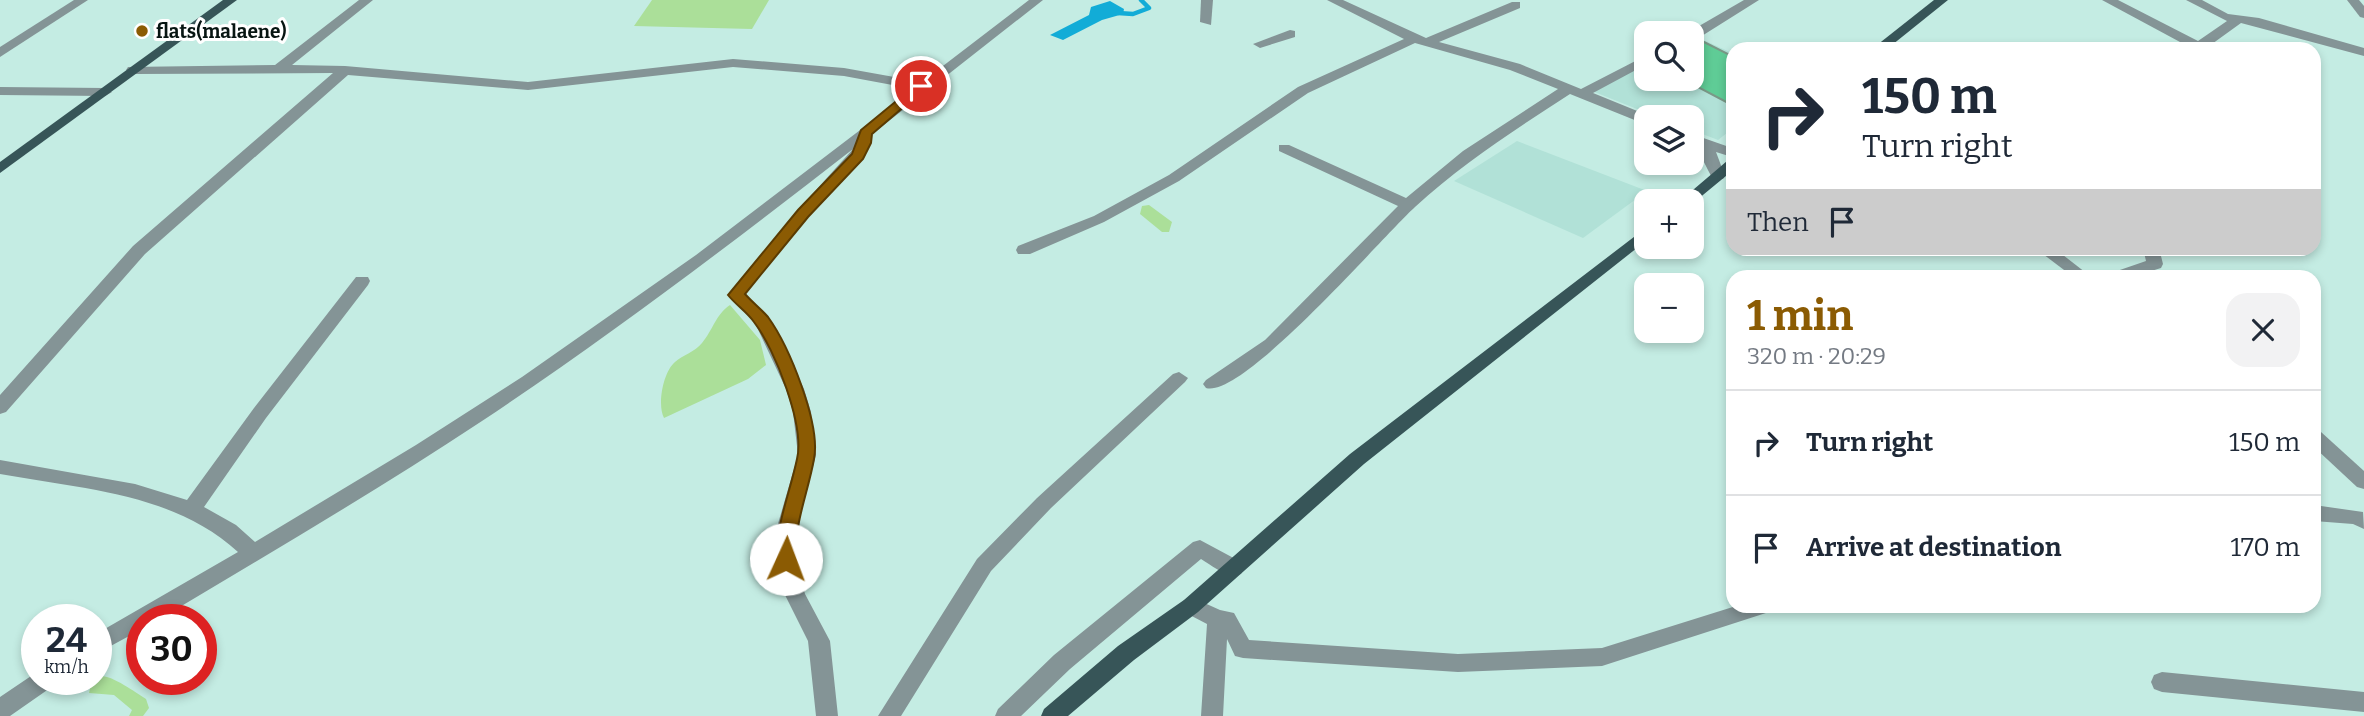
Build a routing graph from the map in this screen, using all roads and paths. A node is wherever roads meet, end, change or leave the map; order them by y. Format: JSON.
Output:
{"nodes":[{"id":1,"x":82,"y":0,"type":"edge"},
{"id":2,"x":230,"y":0,"type":"edge"},
{"id":3,"x":366,"y":0,"type":"edge"},
{"id":4,"x":1037,"y":0,"type":"edge"},
{"id":5,"x":1207,"y":0,"type":"edge"},
{"id":6,"x":1332,"y":0,"type":"edge"},
{"id":7,"x":1753,"y":0,"type":"edge"},
{"id":8,"x":1942,"y":0,"type":"edge"},
{"id":9,"x":2108,"y":0,"type":"edge"},
{"id":10,"x":2192,"y":0,"type":"edge"},
{"id":11,"x":2354,"y":0,"type":"edge"},
{"id":12,"x":1516,"y":5,"type":"dead end"},
{"id":13,"x":2364,"y":14,"type":"edge"},
{"id":14,"x":2237,"y":20,"type":"junction"},
{"id":15,"x":1206,"y":22,"type":"dead end"},
{"id":16,"x":1704,"y":29,"type":"edge"},
{"id":17,"x":1290,"y":34,"type":"dead end"},
{"id":18,"x":1421,"y":41,"type":"junction"},
{"id":19,"x":1888,"y":42,"type":"edge"},
{"id":20,"x":2189,"y":42,"type":"edge"},
{"id":21,"x":2206,"y":42,"type":"edge"},
{"id":22,"x":1260,"y":44,"type":"dead end"},
{"id":23,"x":2364,"y":52,"type":"edge"},
{"id":24,"x":0,"y":53,"type":"edge"},
{"id":25,"x":1634,"y":65,"type":"edge"},
{"id":26,"x":279,"y":69,"type":"junction"},
{"id":27,"x":133,"y":70,"type":"junction"},
{"id":28,"x":345,"y":70,"type":"junction"},
{"id":29,"x":921,"y":86,"type":"junction"},
{"id":30,"x":0,"y":91,"type":"edge"},
{"id":31,"x":105,"y":92,"type":"junction"},
{"id":32,"x":1574,"y":92,"type":"junction"},
{"id":33,"x":1634,"y":115,"type":"edge"},
{"id":34,"x":866,"y":132,"type":"junction"},
{"id":35,"x":1704,"y":142,"type":"edge"},
{"id":36,"x":1284,"y":148,"type":"dead end"},
{"id":37,"x":1704,"y":148,"type":"edge"},
{"id":38,"x":1726,"y":151,"type":"edge"},
{"id":39,"x":0,"y":169,"type":"edge"},
{"id":40,"x":1726,"y":169,"type":"edge"},
{"id":41,"x":1718,"y":176,"type":"junction"},
{"id":42,"x":1702,"y":189,"type":"edge"},
{"id":43,"x":1408,"y":205,"type":"junction"},
{"id":44,"x":1634,"y":242,"type":"edge"},
{"id":45,"x":1024,"y":250,"type":"dead end"},
{"id":46,"x":2054,"y":256,"type":"edge"},
{"id":47,"x":2153,"y":256,"type":"edge"},
{"id":48,"x":2074,"y":270,"type":"edge"},
{"id":49,"x":2138,"y":270,"type":"edge"},
{"id":50,"x":362,"y":281,"type":"dead end"},
{"id":51,"x":1179,"y":378,"type":"dead end"},
{"id":52,"x":1212,"y":384,"type":"dead end"},
{"id":53,"x":0,"y":407,"type":"edge"},
{"id":54,"x":2321,"y":443,"type":"edge"},
{"id":55,"x":0,"y":467,"type":"edge"},
{"id":56,"x":2364,"y":482,"type":"edge"},
{"id":57,"x":191,"y":510,"type":"junction"},
{"id":58,"x":2321,"y":514,"type":"edge"},
{"id":59,"x":2364,"y":521,"type":"edge"},
{"id":60,"x":253,"y":553,"type":"junction"},
{"id":61,"x":1234,"y":568,"type":"junction"},
{"id":62,"x":1191,"y":606,"type":"junction"},
{"id":63,"x":1740,"y":613,"type":"edge"},
{"id":64,"x":1218,"y":619,"type":"junction"},
{"id":65,"x":112,"y":636,"type":"edge"},
{"id":66,"x":2162,"y":682,"type":"dead end"},
{"id":67,"x":22,"y":695,"type":"edge"},
{"id":68,"x":2364,"y":702,"type":"edge"},
{"id":69,"x":0,"y":710,"type":"edge"},
{"id":70,"x":827,"y":716,"type":"edge"},
{"id":71,"x":889,"y":716,"type":"edge"},
{"id":72,"x":1006,"y":716,"type":"edge"},
{"id":73,"x":1052,"y":716,"type":"edge"},
{"id":74,"x":1212,"y":716,"type":"edge"}],
"edges":[{"from":1,"to":24,"type":"street"},
{"from":2,"to":27,"type":"main road"},
{"from":3,"to":26,"type":"street"},
{"from":4,"to":29,"type":"street"},
{"from":5,"to":15,"type":"street"},
{"from":6,"to":18,"type":"street"},
{"from":7,"to":16,"type":"street"},
{"from":8,"to":19,"type":"main road"},
{"from":9,"to":20,"type":"street"},
{"from":10,"to":14,"type":"street"},
{"from":11,"to":13,"type":"street"},
{"from":12,"to":18,"type":"street"},
{"from":14,"to":21,"type":"street"},
{"from":14,"to":23,"type":"street"},
{"from":17,"to":22,"type":"street"},
{"from":18,"to":32,"type":"street"},
{"from":18,"to":45,"type":"street"},
{"from":25,"to":32,"type":"street"},
{"from":26,"to":27,"type":"street"},
{"from":26,"to":28,"type":"street"},
{"from":27,"to":31,"type":"main road"},
{"from":28,"to":29,"type":"street"},
{"from":28,"to":53,"type":"street"},
{"from":29,"to":34,"type":"street"},
{"from":30,"to":31,"type":"street"},
{"from":31,"to":39,"type":"main road"},
{"from":32,"to":33,"type":"street"},
{"from":32,"to":43,"type":"street"},
{"from":34,"to":60,"type":"street"},
{"from":34,"to":70,"type":"street"},
{"from":35,"to":38,"type":"street"},
{"from":36,"to":43,"type":"street"},
{"from":37,"to":41,"type":"street"},
{"from":40,"to":41,"type":"main road"},
{"from":41,"to":42,"type":"main road"},
{"from":43,"to":52,"type":"street"},
{"from":44,"to":61,"type":"main road"},
{"from":46,"to":48,"type":"street"},
{"from":47,"to":49,"type":"street"},
{"from":50,"to":57,"type":"street"},
{"from":51,"to":71,"type":"street"},
{"from":54,"to":56,"type":"street"},
{"from":55,"to":57,"type":"street"},
{"from":57,"to":60,"type":"street"},
{"from":58,"to":59,"type":"street"},
{"from":60,"to":65,"type":"street"},
{"from":61,"to":62,"type":"main road"},
{"from":61,"to":72,"type":"street"},
{"from":62,"to":64,"type":"street"},
{"from":62,"to":73,"type":"main road"},
{"from":63,"to":64,"type":"street"},
{"from":64,"to":74,"type":"street"},
{"from":66,"to":68,"type":"street"},
{"from":67,"to":69,"type":"street"}]}
